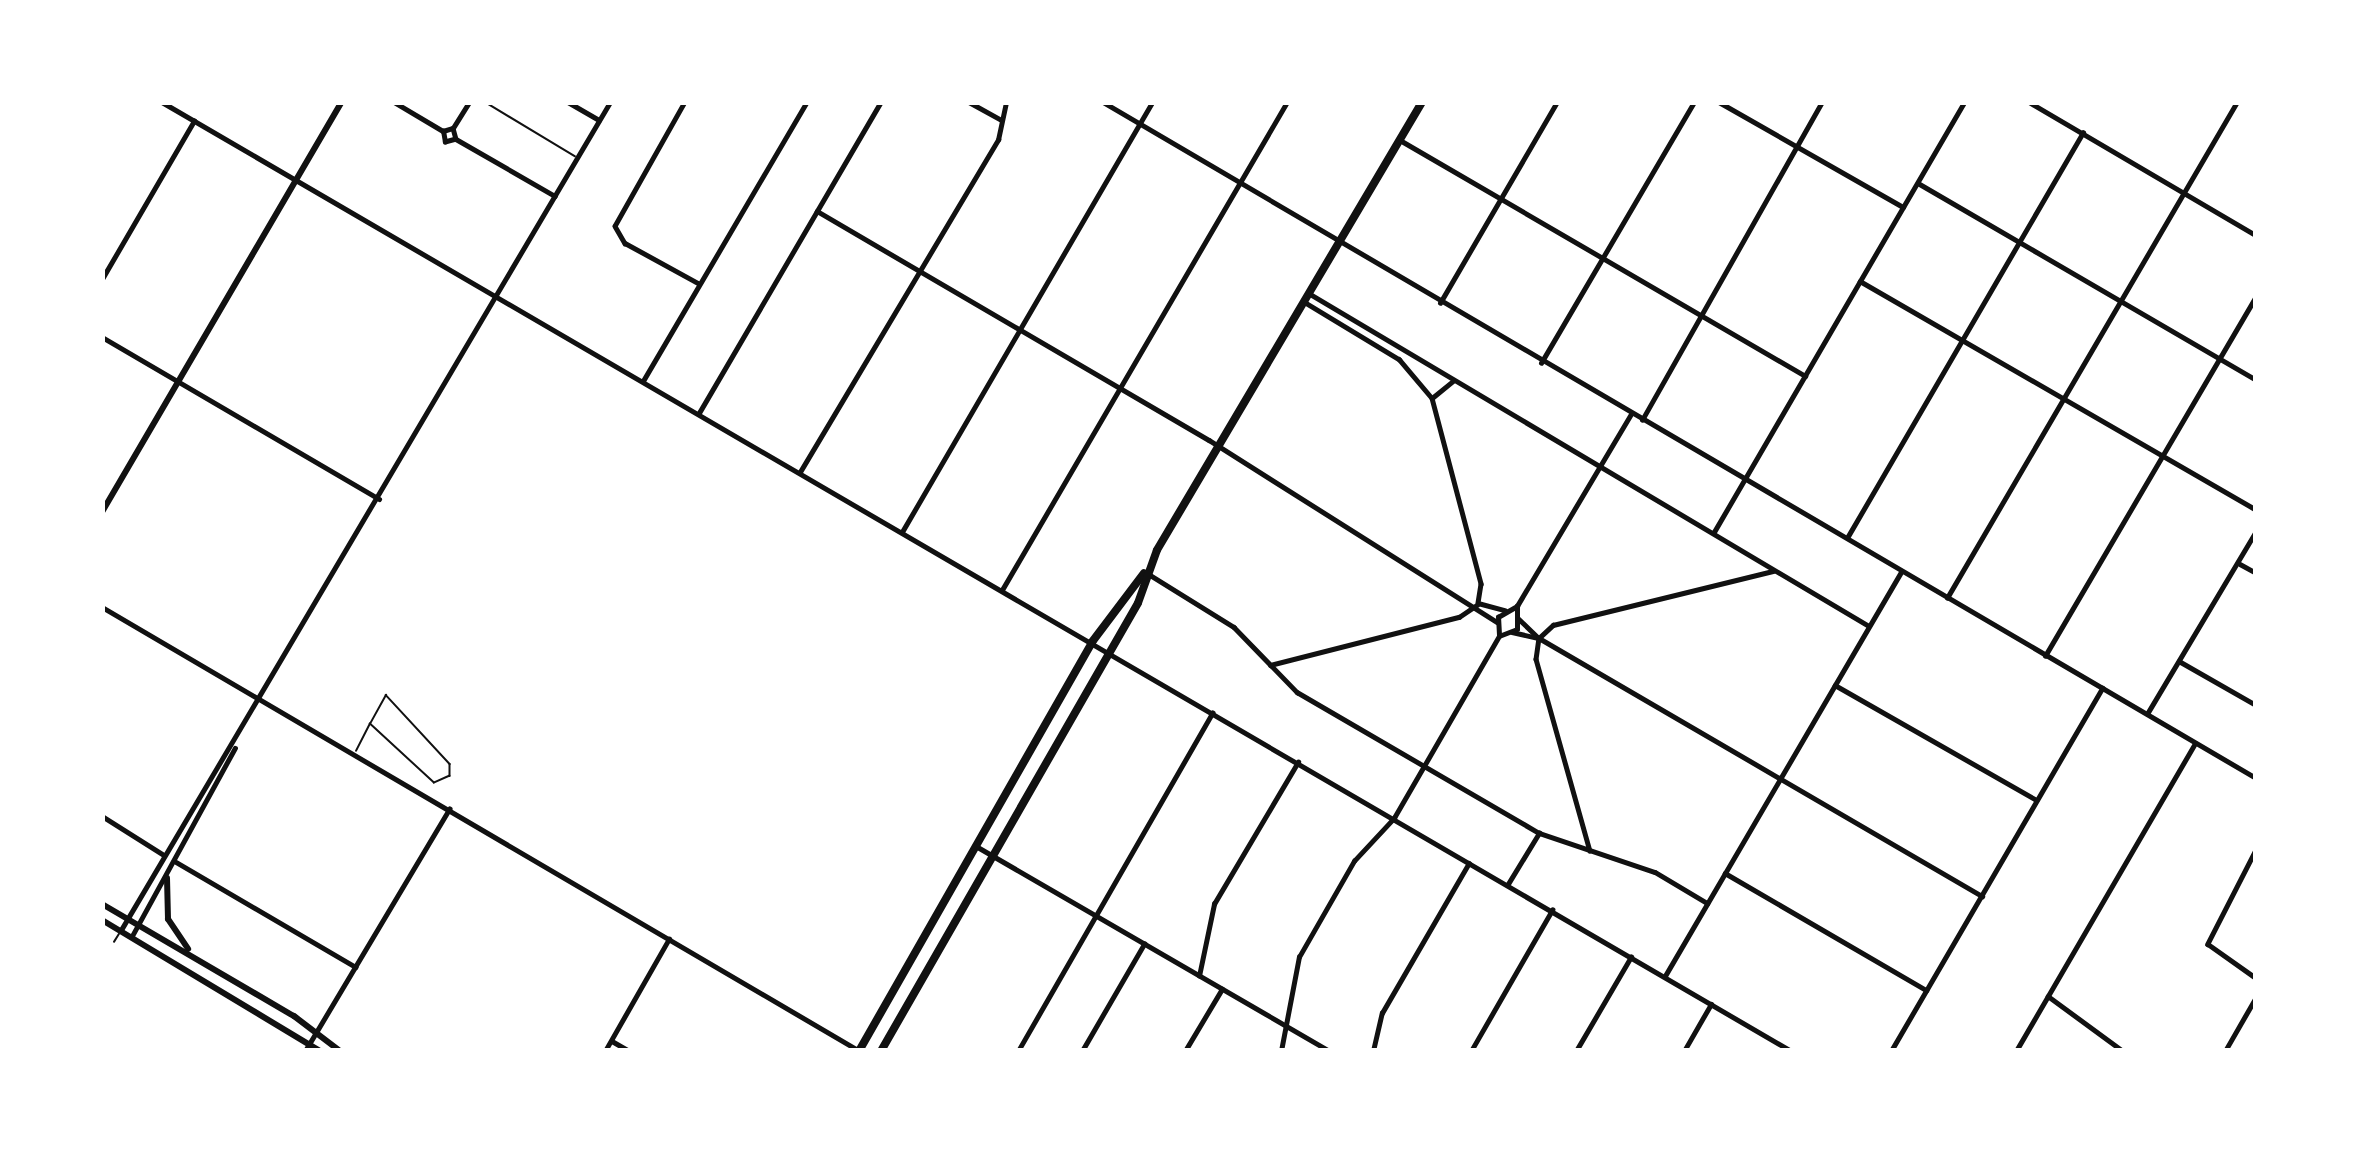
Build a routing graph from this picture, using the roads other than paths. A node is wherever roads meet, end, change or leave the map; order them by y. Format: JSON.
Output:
{"nodes":[{"id":1,"x":161,"y":102,"type":"edge"},
{"id":2,"x":342,"y":102,"type":"edge"},
{"id":3,"x":394,"y":102,"type":"edge"},
{"id":4,"x":469,"y":102,"type":"edge"},
{"id":5,"x":485,"y":102,"type":"edge"},
{"id":6,"x":568,"y":102,"type":"edge"},
{"id":7,"x":610,"y":102,"type":"edge"},
{"id":8,"x":685,"y":102,"type":"edge"},
{"id":9,"x":807,"y":102,"type":"edge"},
{"id":10,"x":881,"y":102,"type":"edge"},
{"id":11,"x":969,"y":102,"type":"edge"},
{"id":12,"x":1006,"y":102,"type":"edge"},
{"id":13,"x":1103,"y":102,"type":"edge"},
{"id":14,"x":1152,"y":102,"type":"edge"},
{"id":15,"x":1287,"y":102,"type":"edge"},
{"id":16,"x":1422,"y":102,"type":"edge"},
{"id":17,"x":1557,"y":102,"type":"edge"},
{"id":18,"x":1694,"y":102,"type":"edge"},
{"id":19,"x":1720,"y":102,"type":"edge"},
{"id":20,"x":1822,"y":102,"type":"edge"},
{"id":21,"x":1964,"y":102,"type":"edge"},
{"id":22,"x":2029,"y":102,"type":"edge"},
{"id":23,"x":2237,"y":102,"type":"edge"},
{"id":24,"x":599,"y":120,"type":"junction"},
{"id":25,"x":1000,"y":120,"type":"junction"},
{"id":26,"x":194,"y":121,"type":"junction"},
{"id":27,"x":1138,"y":125,"type":"junction"},
{"id":28,"x":453,"y":128,"type":"junction"},
{"id":29,"x":443,"y":131,"type":"junction"},
{"id":30,"x":2083,"y":133,"type":"junction"},
{"id":31,"x":456,"y":139,"type":"junction"},
{"id":32,"x":1400,"y":140,"type":"junction"},
{"id":33,"x":1796,"y":146,"type":"junction"},
{"id":34,"x":578,"y":158,"type":"junction"},
{"id":35,"x":297,"y":178,"type":"junction"},
{"id":36,"x":1918,"y":183,"type":"junction"},
{"id":37,"x":1238,"y":185,"type":"junction"},
{"id":38,"x":2183,"y":192,"type":"junction"},
{"id":39,"x":555,"y":196,"type":"junction"},
{"id":40,"x":1501,"y":197,"type":"junction"},
{"id":41,"x":1903,"y":207,"type":"junction"},
{"id":42,"x":818,"y":211,"type":"junction"},
{"id":43,"x":2256,"y":235,"type":"edge"},
{"id":44,"x":2020,"y":241,"type":"junction"},
{"id":45,"x":1339,"y":244,"type":"junction"},
{"id":46,"x":1602,"y":258,"type":"junction"},
{"id":47,"x":918,"y":270,"type":"junction"},
{"id":48,"x":102,"y":279,"type":"edge"},
{"id":49,"x":1860,"y":281,"type":"junction"},
{"id":50,"x":700,"y":284,"type":"junction"},
{"id":51,"x":497,"y":295,"type":"junction"},
{"id":52,"x":2256,"y":297,"type":"edge"},
{"id":53,"x":1307,"y":298,"type":"junction"},
{"id":54,"x":2121,"y":301,"type":"junction"},
{"id":55,"x":1440,"y":302,"type":"junction"},
{"id":56,"x":1699,"y":314,"type":"junction"},
{"id":57,"x":1018,"y":329,"type":"junction"},
{"id":58,"x":102,"y":337,"type":"edge"},
{"id":59,"x":1962,"y":340,"type":"junction"},
{"id":60,"x":2218,"y":358,"type":"junction"},
{"id":61,"x":1541,"y":363,"type":"junction"},
{"id":62,"x":1805,"y":376,"type":"junction"},
{"id":63,"x":178,"y":380,"type":"junction"},
{"id":64,"x":2256,"y":380,"type":"edge"},
{"id":65,"x":644,"y":381,"type":"junction"},
{"id":66,"x":1454,"y":381,"type":"junction"},
{"id":67,"x":1119,"y":387,"type":"junction"},
{"id":68,"x":1432,"y":398,"type":"junction"},
{"id":69,"x":2063,"y":398,"type":"junction"},
{"id":70,"x":699,"y":413,"type":"junction"},
{"id":71,"x":1630,"y":414,"type":"junction"},
{"id":72,"x":1642,"y":421,"type":"junction"},
{"id":73,"x":1218,"y":447,"type":"junction"},
{"id":74,"x":2162,"y":456,"type":"junction"},
{"id":75,"x":1599,"y":466,"type":"junction"},
{"id":76,"x":800,"y":472,"type":"junction"},
{"id":77,"x":1746,"y":479,"type":"junction"},
{"id":78,"x":379,"y":499,"type":"junction"},
{"id":79,"x":2256,"y":510,"type":"edge"},
{"id":80,"x":102,"y":512,"type":"edge"},
{"id":81,"x":2256,"y":531,"type":"edge"},
{"id":82,"x":902,"y":532,"type":"junction"},
{"id":83,"x":1714,"y":532,"type":"junction"},
{"id":84,"x":1846,"y":539,"type":"junction"},
{"id":85,"x":2238,"y":563,"type":"junction"},
{"id":86,"x":1774,"y":571,"type":"junction"},
{"id":87,"x":1145,"y":572,"type":"junction"},
{"id":88,"x":1901,"y":572,"type":"junction"},
{"id":89,"x":2256,"y":573,"type":"edge"},
{"id":90,"x":1002,"y":590,"type":"junction"},
{"id":91,"x":1947,"y":598,"type":"junction"},
{"id":92,"x":1478,"y":604,"type":"junction"},
{"id":93,"x":1517,"y":606,"type":"junction"},
{"id":94,"x":102,"y":607,"type":"edge"},
{"id":95,"x":1507,"y":610,"type":"junction"},
{"id":96,"x":1519,"y":617,"type":"junction"},
{"id":97,"x":1498,"y":624,"type":"junction"},
{"id":98,"x":1869,"y":626,"type":"junction"},
{"id":99,"x":1506,"y":633,"type":"junction"},
{"id":100,"x":1539,"y":638,"type":"junction"},
{"id":101,"x":1092,"y":642,"type":"junction"},
{"id":102,"x":1111,"y":652,"type":"junction"},
{"id":103,"x":2045,"y":656,"type":"junction"},
{"id":104,"x":2180,"y":661,"type":"junction"},
{"id":105,"x":1270,"y":665,"type":"junction"},
{"id":106,"x":1834,"y":685,"type":"junction"},
{"id":107,"x":2102,"y":688,"type":"junction"},
{"id":108,"x":262,"y":700,"type":"junction"},
{"id":109,"x":2256,"y":706,"type":"edge"},
{"id":110,"x":1213,"y":712,"type":"junction"},
{"id":111,"x":2147,"y":715,"type":"junction"},
{"id":112,"x":370,"y":724,"type":"junction"},
{"id":113,"x":243,"y":731,"type":"junction"},
{"id":114,"x":2195,"y":742,"type":"junction"},
{"id":115,"x":354,"y":754,"type":"junction"},
{"id":116,"x":1298,"y":762,"type":"junction"},
{"id":117,"x":1424,"y":766,"type":"junction"},
{"id":118,"x":1780,"y":778,"type":"junction"},
{"id":119,"x":2256,"y":778,"type":"edge"},
{"id":120,"x":2037,"y":800,"type":"junction"},
{"id":121,"x":449,"y":809,"type":"junction"},
{"id":122,"x":102,"y":816,"type":"edge"},
{"id":123,"x":1394,"y":818,"type":"junction"},
{"id":124,"x":1540,"y":833,"type":"junction"},
{"id":125,"x":976,"y":846,"type":"junction"},
{"id":126,"x":2256,"y":850,"type":"edge"},
{"id":127,"x":1590,"y":851,"type":"junction"},
{"id":128,"x":164,"y":855,"type":"junction"},
{"id":129,"x":993,"y":856,"type":"junction"},
{"id":130,"x":176,"y":862,"type":"junction"},
{"id":131,"x":1469,"y":862,"type":"junction"},
{"id":132,"x":1725,"y":873,"type":"junction"},
{"id":133,"x":167,"y":878,"type":"junction"},
{"id":134,"x":1508,"y":885,"type":"junction"},
{"id":135,"x":1982,"y":896,"type":"junction"},
{"id":136,"x":1707,"y":903,"type":"junction"},
{"id":137,"x":102,"y":904,"type":"edge"},
{"id":138,"x":1552,"y":910,"type":"junction"},
{"id":139,"x":1096,"y":916,"type":"junction"},
{"id":140,"x":128,"y":918,"type":"junction"},
{"id":141,"x":102,"y":920,"type":"edge"},
{"id":142,"x":140,"y":925,"type":"junction"},
{"id":143,"x":121,"y":930,"type":"junction"},
{"id":144,"x":132,"y":936,"type":"junction"},
{"id":145,"x":669,"y":939,"type":"junction"},
{"id":146,"x":114,"y":942,"type":"dead end"},
{"id":147,"x":1144,"y":944,"type":"junction"},
{"id":148,"x":123,"y":948,"type":"dead end"},
{"id":149,"x":194,"y":956,"type":"junction"},
{"id":150,"x":1631,"y":957,"type":"junction"},
{"id":151,"x":356,"y":967,"type":"junction"},
{"id":152,"x":1199,"y":976,"type":"junction"},
{"id":153,"x":1665,"y":976,"type":"junction"},
{"id":154,"x":2256,"y":978,"type":"edge"},
{"id":155,"x":1222,"y":988,"type":"junction"},
{"id":156,"x":1927,"y":991,"type":"junction"},
{"id":157,"x":2048,"y":996,"type":"junction"},
{"id":158,"x":2256,"y":997,"type":"edge"},
{"id":159,"x":1711,"y":1004,"type":"junction"},
{"id":160,"x":1286,"y":1025,"type":"junction"},
{"id":161,"x":317,"y":1031,"type":"junction"},
{"id":162,"x":612,"y":1040,"type":"junction"},
{"id":163,"x":308,"y":1047,"type":"edge"},
{"id":164,"x":320,"y":1051,"type":"edge"},
{"id":165,"x":340,"y":1051,"type":"edge"},
{"id":166,"x":605,"y":1051,"type":"edge"},
{"id":167,"x":629,"y":1051,"type":"edge"},
{"id":168,"x":859,"y":1051,"type":"edge"},
{"id":169,"x":881,"y":1051,"type":"edge"},
{"id":170,"x":1018,"y":1051,"type":"edge"},
{"id":171,"x":1082,"y":1051,"type":"edge"},
{"id":172,"x":1185,"y":1051,"type":"edge"},
{"id":173,"x":1282,"y":1051,"type":"edge"},
{"id":174,"x":1330,"y":1051,"type":"edge"},
{"id":175,"x":1372,"y":1051,"type":"edge"},
{"id":176,"x":1471,"y":1051,"type":"edge"},
{"id":177,"x":1576,"y":1051,"type":"edge"},
{"id":178,"x":1684,"y":1051,"type":"edge"},
{"id":179,"x":1791,"y":1051,"type":"edge"},
{"id":180,"x":1891,"y":1051,"type":"edge"},
{"id":181,"x":2016,"y":1051,"type":"edge"},
{"id":182,"x":2123,"y":1051,"type":"edge"},
{"id":183,"x":2224,"y":1051,"type":"edge"}],
"edges":[{"from":1,"to":26,"type":"street"},
{"from":2,"to":35,"type":"main road"},
{"from":3,"to":29,"type":"street"},
{"from":4,"to":28,"type":"street"},
{"from":5,"to":34,"type":"lane"},
{"from":6,"to":24,"type":"street"},
{"from":7,"to":24,"type":"street"},
{"from":8,"to":50,"type":"street"},
{"from":9,"to":50,"type":"street"},
{"from":10,"to":42,"type":"street"},
{"from":11,"to":25,"type":"street"},
{"from":12,"to":25,"type":"street"},
{"from":13,"to":27,"type":"street"},
{"from":14,"to":27,"type":"street"},
{"from":15,"to":37,"type":"street"},
{"from":16,"to":32,"type":"highway"},
{"from":17,"to":40,"type":"street"},
{"from":18,"to":46,"type":"street"},
{"from":19,"to":33,"type":"street"},
{"from":20,"to":33,"type":"street"},
{"from":21,"to":36,"type":"street"},
{"from":22,"to":30,"type":"street"},
{"from":23,"to":38,"type":"street"},
{"from":24,"to":34,"type":"street"},
{"from":25,"to":47,"type":"street"},
{"from":26,"to":35,"type":"street"},
{"from":26,"to":48,"type":"street"},
{"from":27,"to":37,"type":"street"},
{"from":27,"to":57,"type":"street"},
{"from":28,"to":29,"type":"street"},
{"from":28,"to":31,"type":"street"},
{"from":29,"to":31,"type":"street"},
{"from":30,"to":38,"type":"street"},
{"from":30,"to":44,"type":"street"},
{"from":31,"to":39,"type":"street"},
{"from":32,"to":40,"type":"street"},
{"from":32,"to":45,"type":"highway"},
{"from":33,"to":41,"type":"street"},
{"from":33,"to":56,"type":"street"},
{"from":34,"to":39,"type":"street"},
{"from":35,"to":51,"type":"street"},
{"from":35,"to":63,"type":"main road"},
{"from":36,"to":41,"type":"street"},
{"from":36,"to":44,"type":"street"},
{"from":37,"to":45,"type":"street"},
{"from":37,"to":67,"type":"street"},
{"from":38,"to":43,"type":"street"},
{"from":38,"to":54,"type":"street"},
{"from":39,"to":51,"type":"street"},
{"from":40,"to":46,"type":"street"},
{"from":40,"to":55,"type":"street"},
{"from":41,"to":49,"type":"street"},
{"from":42,"to":47,"type":"street"},
{"from":42,"to":70,"type":"street"},
{"from":44,"to":54,"type":"street"},
{"from":44,"to":59,"type":"street"},
{"from":45,"to":53,"type":"highway"},
{"from":45,"to":55,"type":"street"},
{"from":46,"to":56,"type":"street"},
{"from":46,"to":61,"type":"street"},
{"from":47,"to":57,"type":"street"},
{"from":47,"to":76,"type":"street"},
{"from":49,"to":59,"type":"street"},
{"from":49,"to":62,"type":"street"},
{"from":50,"to":65,"type":"street"},
{"from":51,"to":65,"type":"street"},
{"from":51,"to":78,"type":"street"},
{"from":52,"to":60,"type":"street"},
{"from":53,"to":66,"type":"street"},
{"from":53,"to":68,"type":"street"},
{"from":53,"to":73,"type":"highway"},
{"from":54,"to":60,"type":"street"},
{"from":54,"to":69,"type":"street"},
{"from":55,"to":61,"type":"street"},
{"from":56,"to":62,"type":"street"},
{"from":56,"to":72,"type":"street"},
{"from":57,"to":67,"type":"street"},
{"from":57,"to":82,"type":"street"},
{"from":58,"to":63,"type":"street"},
{"from":59,"to":69,"type":"street"},
{"from":59,"to":84,"type":"street"},
{"from":60,"to":64,"type":"street"},
{"from":60,"to":74,"type":"street"},
{"from":61,"to":71,"type":"street"},
{"from":62,"to":77,"type":"street"},
{"from":63,"to":78,"type":"street"},
{"from":63,"to":80,"type":"main road"},
{"from":65,"to":70,"type":"street"},
{"from":66,"to":68,"type":"street"},
{"from":66,"to":75,"type":"street"},
{"from":67,"to":73,"type":"street"},
{"from":67,"to":90,"type":"street"},
{"from":68,"to":92,"type":"street"},
{"from":69,"to":74,"type":"street"},
{"from":69,"to":91,"type":"street"},
{"from":70,"to":76,"type":"street"},
{"from":71,"to":72,"type":"street"},
{"from":71,"to":75,"type":"street"},
{"from":72,"to":77,"type":"street"},
{"from":73,"to":87,"type":"highway"},
{"from":73,"to":92,"type":"street"},
{"from":74,"to":79,"type":"street"},
{"from":74,"to":103,"type":"street"},
{"from":75,"to":83,"type":"street"},
{"from":75,"to":93,"type":"street"},
{"from":76,"to":82,"type":"street"},
{"from":77,"to":83,"type":"street"},
{"from":77,"to":84,"type":"street"},
{"from":78,"to":108,"type":"street"},
{"from":81,"to":85,"type":"street"},
{"from":82,"to":90,"type":"street"},
{"from":83,"to":86,"type":"street"},
{"from":84,"to":88,"type":"street"},
{"from":85,"to":89,"type":"street"},
{"from":85,"to":104,"type":"street"},
{"from":86,"to":98,"type":"street"},
{"from":86,"to":100,"type":"street"},
{"from":87,"to":101,"type":"highway"},
{"from":87,"to":102,"type":"highway"},
{"from":87,"to":105,"type":"street"},
{"from":88,"to":91,"type":"street"},
{"from":88,"to":98,"type":"street"},
{"from":90,"to":101,"type":"street"},
{"from":91,"to":103,"type":"street"},
{"from":92,"to":95,"type":"street"},
{"from":92,"to":97,"type":"street"},
{"from":92,"to":105,"type":"street"},
{"from":93,"to":95,"type":"street"},
{"from":93,"to":96,"type":"street"},
{"from":94,"to":108,"type":"street"},
{"from":95,"to":96,"type":"street"},
{"from":95,"to":97,"type":"street"},
{"from":96,"to":99,"type":"street"},
{"from":96,"to":100,"type":"street"},
{"from":97,"to":99,"type":"street"},
{"from":98,"to":106,"type":"street"},
{"from":99,"to":100,"type":"street"},
{"from":99,"to":117,"type":"street"},
{"from":100,"to":118,"type":"street"},
{"from":100,"to":127,"type":"street"},
{"from":101,"to":102,"type":"street"},
{"from":101,"to":125,"type":"highway"},
{"from":102,"to":110,"type":"street"},
{"from":102,"to":129,"type":"highway"},
{"from":103,"to":107,"type":"street"},
{"from":104,"to":109,"type":"street"},
{"from":104,"to":111,"type":"street"},
{"from":105,"to":117,"type":"street"},
{"from":106,"to":118,"type":"street"},
{"from":106,"to":120,"type":"street"},
{"from":107,"to":111,"type":"street"},
{"from":107,"to":120,"type":"street"},
{"from":108,"to":113,"type":"street"},
{"from":108,"to":115,"type":"street"},
{"from":110,"to":116,"type":"street"},
{"from":110,"to":139,"type":"street"},
{"from":111,"to":114,"type":"street"},
{"from":112,"to":112,"type":"lane"},
{"from":112,"to":115,"type":"lane"},
{"from":113,"to":128,"type":"street"},
{"from":113,"to":130,"type":"street"},
{"from":114,"to":119,"type":"street"},
{"from":114,"to":157,"type":"street"},
{"from":115,"to":121,"type":"street"},
{"from":116,"to":123,"type":"street"},
{"from":116,"to":152,"type":"street"},
{"from":117,"to":123,"type":"street"},
{"from":117,"to":124,"type":"street"},
{"from":118,"to":132,"type":"street"},
{"from":118,"to":135,"type":"street"},
{"from":120,"to":135,"type":"street"},
{"from":121,"to":145,"type":"street"},
{"from":121,"to":151,"type":"street"},
{"from":122,"to":128,"type":"street"},
{"from":123,"to":131,"type":"street"},
{"from":123,"to":160,"type":"street"},
{"from":124,"to":127,"type":"street"},
{"from":124,"to":134,"type":"street"},
{"from":125,"to":129,"type":"street"},
{"from":125,"to":168,"type":"highway"},
{"from":126,"to":154,"type":"street"},
{"from":127,"to":136,"type":"street"},
{"from":128,"to":140,"type":"street"},
{"from":129,"to":139,"type":"street"},
{"from":129,"to":169,"type":"highway"},
{"from":130,"to":133,"type":"street"},
{"from":130,"to":151,"type":"street"},
{"from":131,"to":134,"type":"street"},
{"from":131,"to":175,"type":"street"},
{"from":132,"to":136,"type":"street"},
{"from":132,"to":156,"type":"street"},
{"from":133,"to":142,"type":"street"},
{"from":133,"to":149,"type":"main road"},
{"from":134,"to":138,"type":"street"},
{"from":135,"to":156,"type":"street"},
{"from":136,"to":153,"type":"street"},
{"from":137,"to":140,"type":"main road"},
{"from":138,"to":150,"type":"street"},
{"from":138,"to":176,"type":"street"},
{"from":139,"to":147,"type":"street"},
{"from":139,"to":170,"type":"street"},
{"from":140,"to":142,"type":"main road"},
{"from":140,"to":143,"type":"street"},
{"from":141,"to":143,"type":"main road"},
{"from":142,"to":144,"type":"street"},
{"from":142,"to":149,"type":"main road"},
{"from":143,"to":144,"type":"main road"},
{"from":143,"to":146,"type":"lane"},
{"from":144,"to":148,"type":"lane"},
{"from":144,"to":163,"type":"main road"},
{"from":145,"to":162,"type":"street"},
{"from":145,"to":168,"type":"street"},
{"from":147,"to":152,"type":"street"},
{"from":147,"to":171,"type":"street"},
{"from":149,"to":161,"type":"main road"},
{"from":150,"to":153,"type":"street"},
{"from":150,"to":177,"type":"street"},
{"from":151,"to":161,"type":"street"},
{"from":152,"to":155,"type":"street"},
{"from":153,"to":159,"type":"street"},
{"from":155,"to":160,"type":"street"},
{"from":155,"to":172,"type":"street"},
{"from":156,"to":180,"type":"street"},
{"from":157,"to":181,"type":"street"},
{"from":157,"to":182,"type":"street"},
{"from":158,"to":183,"type":"street"},
{"from":159,"to":178,"type":"street"},
{"from":159,"to":179,"type":"street"},
{"from":160,"to":173,"type":"street"},
{"from":160,"to":174,"type":"street"},
{"from":161,"to":163,"type":"street"},
{"from":161,"to":165,"type":"main road"},
{"from":162,"to":166,"type":"street"},
{"from":162,"to":167,"type":"street"},
{"from":163,"to":164,"type":"main road"}]}
